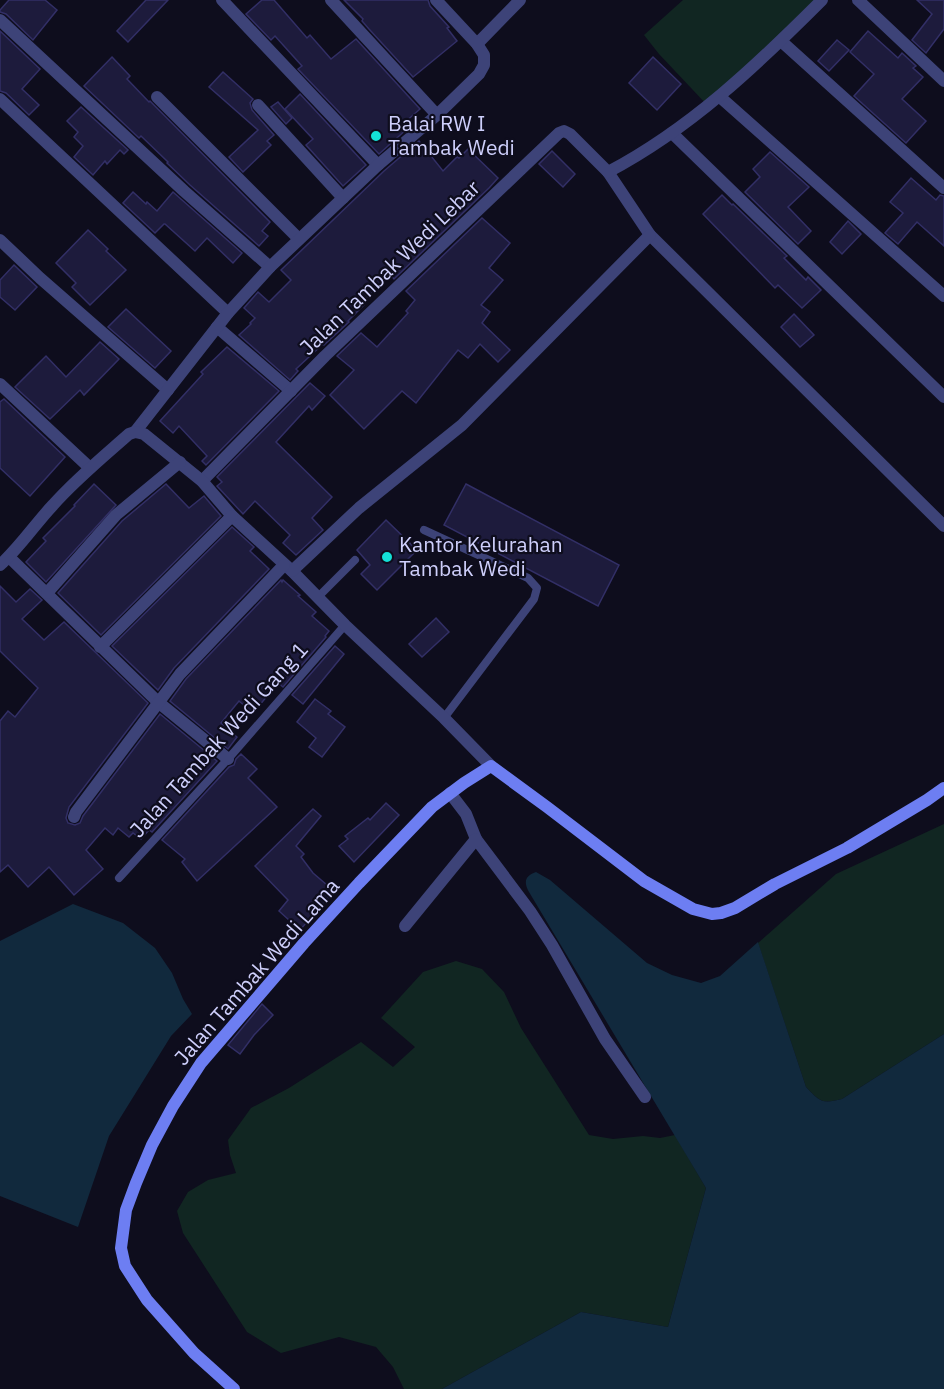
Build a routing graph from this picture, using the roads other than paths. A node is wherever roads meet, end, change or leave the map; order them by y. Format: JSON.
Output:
{"nodes":[{"id":1,"x":222,"y":0,"type":"edge"},
{"id":2,"x":331,"y":0,"type":"edge"},
{"id":3,"x":436,"y":0,"type":"edge"},
{"id":4,"x":520,"y":0,"type":"edge"},
{"id":5,"x":822,"y":0,"type":"edge"},
{"id":6,"x":858,"y":0,"type":"edge"},
{"id":7,"x":0,"y":20,"type":"edge"},
{"id":8,"x":781,"y":41,"type":"junction"},
{"id":9,"x":477,"y":44,"type":"junction"},
{"id":10,"x":944,"y":81,"type":"edge"},
{"id":11,"x":157,"y":97,"type":"dead end"},
{"id":12,"x":720,"y":97,"type":"junction"},
{"id":13,"x":0,"y":99,"type":"edge"},
{"id":14,"x":258,"y":105,"type":"dead end"},
{"id":15,"x":437,"y":115,"type":"junction"},
{"id":16,"x":672,"y":133,"type":"junction"},
{"id":17,"x":378,"y":165,"type":"junction"},
{"id":18,"x":608,"y":172,"type":"junction"},
{"id":19,"x":944,"y":188,"type":"edge"},
{"id":20,"x":343,"y":198,"type":"junction"},
{"id":21,"x":650,"y":235,"type":"junction"},
{"id":22,"x":299,"y":239,"type":"junction"},
{"id":23,"x":0,"y":240,"type":"edge"},
{"id":24,"x":270,"y":267,"type":"junction"},
{"id":25,"x":944,"y":296,"type":"edge"},
{"id":26,"x":228,"y":313,"type":"junction"},
{"id":27,"x":217,"y":327,"type":"junction"},
{"id":28,"x":0,"y":384,"type":"edge"},
{"id":29,"x":168,"y":390,"type":"junction"},
{"id":30,"x":291,"y":392,"type":"junction"},
{"id":31,"x":944,"y":397,"type":"edge"},
{"id":32,"x":135,"y":432,"type":"junction"},
{"id":33,"x":180,"y":462,"type":"junction"},
{"id":34,"x":90,"y":468,"type":"junction"},
{"id":35,"x":202,"y":481,"type":"junction"},
{"id":36,"x":232,"y":516,"type":"junction"},
{"id":37,"x":944,"y":526,"type":"edge"},
{"id":38,"x":424,"y":530,"type":"dead end"},
{"id":39,"x":355,"y":560,"type":"dead end"},
{"id":40,"x":4,"y":561,"type":"edge"},
{"id":41,"x":288,"y":568,"type":"junction"},
{"id":42,"x":47,"y":593,"type":"junction"},
{"id":43,"x":318,"y":597,"type":"junction"},
{"id":44,"x":345,"y":625,"type":"junction"},
{"id":45,"x":100,"y":647,"type":"junction"},
{"id":46,"x":158,"y":702,"type":"junction"},
{"id":47,"x":444,"y":718,"type":"junction"},
{"id":48,"x":228,"y":759,"type":"junction"},
{"id":49,"x":491,"y":766,"type":"junction"},
{"id":50,"x":944,"y":788,"type":"edge"},
{"id":51,"x":450,"y":793,"type":"junction"},
{"id":52,"x":74,"y":817,"type":"dead end"},
{"id":53,"x":476,"y":839,"type":"junction"},
{"id":54,"x":119,"y":878,"type":"dead end"},
{"id":55,"x":405,"y":926,"type":"dead end"},
{"id":56,"x":645,"y":1097,"type":"dead end"},
{"id":57,"x":234,"y":1389,"type":"edge"}],
"edges":[{"from":1,"to":17,"type":"street"},
{"from":2,"to":15,"type":"street"},
{"from":3,"to":9,"type":"street"},
{"from":4,"to":9,"type":"street"},
{"from":5,"to":8,"type":"street"},
{"from":6,"to":10,"type":"street"},
{"from":7,"to":24,"type":"street"},
{"from":8,"to":12,"type":"street"},
{"from":8,"to":19,"type":"street"},
{"from":9,"to":15,"type":"street"},
{"from":11,"to":22,"type":"street"},
{"from":12,"to":16,"type":"street"},
{"from":12,"to":25,"type":"street"},
{"from":13,"to":26,"type":"street"},
{"from":14,"to":20,"type":"street"},
{"from":15,"to":17,"type":"street"},
{"from":16,"to":18,"type":"street"},
{"from":16,"to":31,"type":"street"},
{"from":17,"to":20,"type":"street"},
{"from":18,"to":21,"type":"street","name":"Jalan Tambak Wedi Lebar"},
{"from":18,"to":30,"type":"street","name":"Jalan Tambak Wedi Lebar"},
{"from":20,"to":22,"type":"street"},
{"from":21,"to":37,"type":"street","name":"Jalan Tambak Wedi Lebar"},
{"from":21,"to":41,"type":"street"},
{"from":22,"to":24,"type":"street"},
{"from":23,"to":29,"type":"street"},
{"from":24,"to":26,"type":"street"},
{"from":26,"to":27,"type":"street"},
{"from":27,"to":29,"type":"street"},
{"from":27,"to":30,"type":"street"},
{"from":28,"to":34,"type":"street"},
{"from":29,"to":32,"type":"street"},
{"from":30,"to":35,"type":"street","name":"Jalan Tambak Wedi Lebar"},
{"from":32,"to":33,"type":"street"},
{"from":32,"to":34,"type":"street"},
{"from":33,"to":35,"type":"street"},
{"from":33,"to":42,"type":"street"},
{"from":34,"to":40,"type":"street"},
{"from":35,"to":36,"type":"street"},
{"from":36,"to":41,"type":"street"},
{"from":36,"to":45,"type":"street"},
{"from":38,"to":47,"type":"lane"},
{"from":39,"to":43,"type":"lane"},
{"from":40,"to":42,"type":"street"},
{"from":41,"to":43,"type":"street"},
{"from":41,"to":46,"type":"street"},
{"from":42,"to":45,"type":"street"},
{"from":43,"to":44,"type":"street"},
{"from":44,"to":47,"type":"street"},
{"from":44,"to":48,"type":"lane","name":"Jalan Tambak Wedi Gang 1"},
{"from":45,"to":46,"type":"street"},
{"from":46,"to":48,"type":"street"},
{"from":46,"to":52,"type":"street"},
{"from":47,"to":49,"type":"street"},
{"from":48,"to":54,"type":"lane","name":"Jalan Tambak Wedi Gang 1"},
{"from":49,"to":50,"type":"street"},
{"from":49,"to":51,"type":"street","name":"Jalan Tambak Wedi Lama"},
{"from":51,"to":53,"type":"street"},
{"from":51,"to":57,"type":"street","name":"Jalan Tambak Wedi Lama"},
{"from":53,"to":55,"type":"street"},
{"from":53,"to":56,"type":"street"}]}
